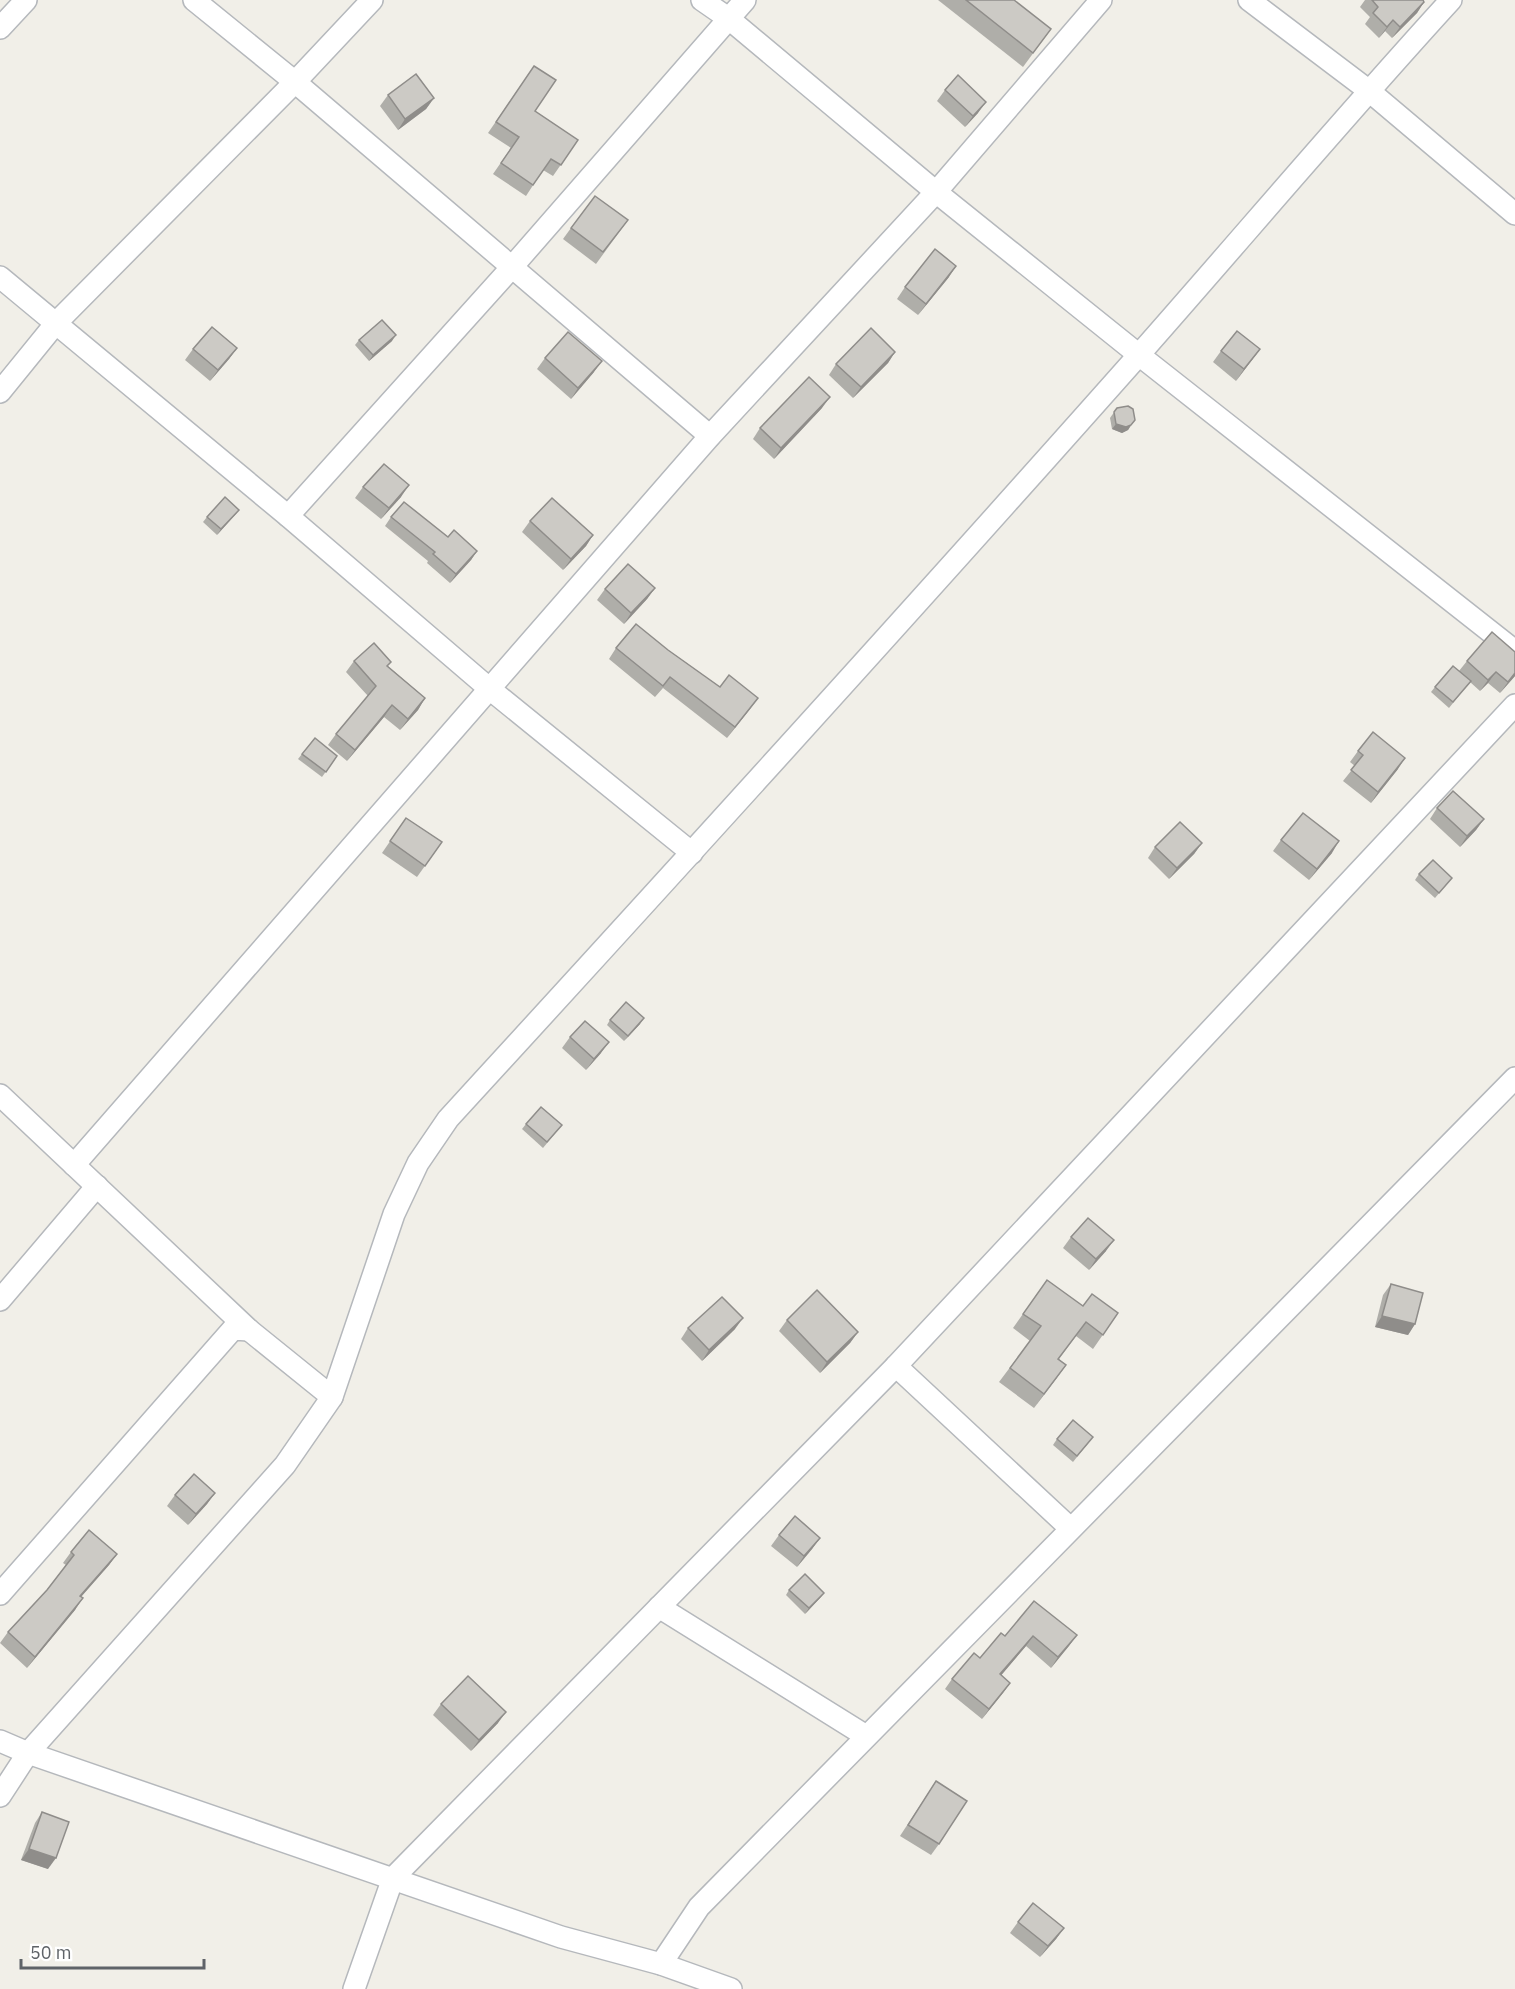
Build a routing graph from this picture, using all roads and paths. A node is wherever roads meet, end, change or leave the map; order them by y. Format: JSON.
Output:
{"nodes":[{"id":1,"x":26,"y":0,"type":"edge"},
{"id":2,"x":194,"y":0,"type":"edge"},
{"id":3,"x":372,"y":0,"type":"edge"},
{"id":4,"x":702,"y":0,"type":"edge"},
{"id":5,"x":745,"y":0,"type":"edge"},
{"id":6,"x":1101,"y":0,"type":"edge"},
{"id":7,"x":1250,"y":0,"type":"edge"},
{"id":8,"x":1451,"y":0,"type":"edge"},
{"id":9,"x":728,"y":18,"type":"junction"},
{"id":10,"x":0,"y":27,"type":"edge"},
{"id":11,"x":295,"y":82,"type":"junction"},
{"id":12,"x":1368,"y":90,"type":"junction"},
{"id":13,"x":936,"y":192,"type":"junction"},
{"id":14,"x":1515,"y":214,"type":"edge"},
{"id":15,"x":512,"y":267,"type":"junction"},
{"id":16,"x":0,"y":277,"type":"edge"},
{"id":17,"x":56,"y":323,"type":"junction"},
{"id":18,"x":1139,"y":355,"type":"junction"},
{"id":19,"x":0,"y":392,"type":"edge"},
{"id":20,"x":710,"y":436,"type":"junction"},
{"id":21,"x":288,"y":516,"type":"junction"},
{"id":22,"x":1515,"y":651,"type":"edge"},
{"id":23,"x":490,"y":690,"type":"junction"},
{"id":24,"x":1515,"y":705,"type":"edge"},
{"id":25,"x":692,"y":853,"type":"junction"},
{"id":26,"x":1515,"y":1078,"type":"edge"},
{"id":27,"x":0,"y":1095,"type":"edge"},
{"id":28,"x":74,"y":1165,"type":"junction"},
{"id":29,"x":97,"y":1186,"type":"junction"},
{"id":30,"x":0,"y":1300,"type":"edge"},
{"id":31,"x":249,"y":1330,"type":"junction"},
{"id":32,"x":896,"y":1366,"type":"junction"},
{"id":33,"x":332,"y":1397,"type":"junction"},
{"id":34,"x":1070,"y":1528,"type":"junction"},
{"id":35,"x":0,"y":1594,"type":"edge"},
{"id":36,"x":659,"y":1607,"type":"junction"},
{"id":37,"x":866,"y":1736,"type":"junction"},
{"id":38,"x":0,"y":1741,"type":"edge"},
{"id":39,"x":28,"y":1753,"type":"junction"},
{"id":40,"x":0,"y":1796,"type":"edge"},
{"id":41,"x":393,"y":1878,"type":"junction"},
{"id":42,"x":661,"y":1964,"type":"junction"},
{"id":43,"x":354,"y":1989,"type":"edge"},
{"id":44,"x":731,"y":1989,"type":"edge"}],
"edges":[{"from":1,"to":10,"type":"street"},
{"from":2,"to":11,"type":"street"},
{"from":3,"to":11,"type":"street"},
{"from":4,"to":9,"type":"street"},
{"from":5,"to":9,"type":"street"},
{"from":6,"to":13,"type":"street"},
{"from":7,"to":12,"type":"street"},
{"from":8,"to":12,"type":"street"},
{"from":9,"to":13,"type":"street"},
{"from":9,"to":15,"type":"street"},
{"from":11,"to":15,"type":"street"},
{"from":11,"to":17,"type":"street"},
{"from":12,"to":14,"type":"street"},
{"from":12,"to":18,"type":"street"},
{"from":13,"to":18,"type":"street"},
{"from":13,"to":20,"type":"street"},
{"from":15,"to":20,"type":"street"},
{"from":15,"to":21,"type":"street"},
{"from":16,"to":17,"type":"street"},
{"from":17,"to":19,"type":"street"},
{"from":17,"to":21,"type":"street"},
{"from":18,"to":22,"type":"street"},
{"from":18,"to":25,"type":"street"},
{"from":20,"to":23,"type":"street"},
{"from":21,"to":23,"type":"street"},
{"from":23,"to":25,"type":"street"},
{"from":23,"to":28,"type":"street"},
{"from":24,"to":32,"type":"street"},
{"from":25,"to":33,"type":"street"},
{"from":26,"to":34,"type":"street"},
{"from":27,"to":28,"type":"street"},
{"from":28,"to":29,"type":"street"},
{"from":29,"to":30,"type":"street"},
{"from":29,"to":31,"type":"street"},
{"from":31,"to":33,"type":"street"},
{"from":31,"to":35,"type":"street"},
{"from":32,"to":34,"type":"street"},
{"from":32,"to":36,"type":"street"},
{"from":33,"to":39,"type":"street"},
{"from":34,"to":37,"type":"street"},
{"from":36,"to":37,"type":"street"},
{"from":36,"to":41,"type":"street"},
{"from":37,"to":42,"type":"street"},
{"from":38,"to":39,"type":"street"},
{"from":39,"to":40,"type":"street"},
{"from":39,"to":41,"type":"street"},
{"from":41,"to":42,"type":"street"},
{"from":41,"to":43,"type":"street"},
{"from":42,"to":44,"type":"street"}]}
